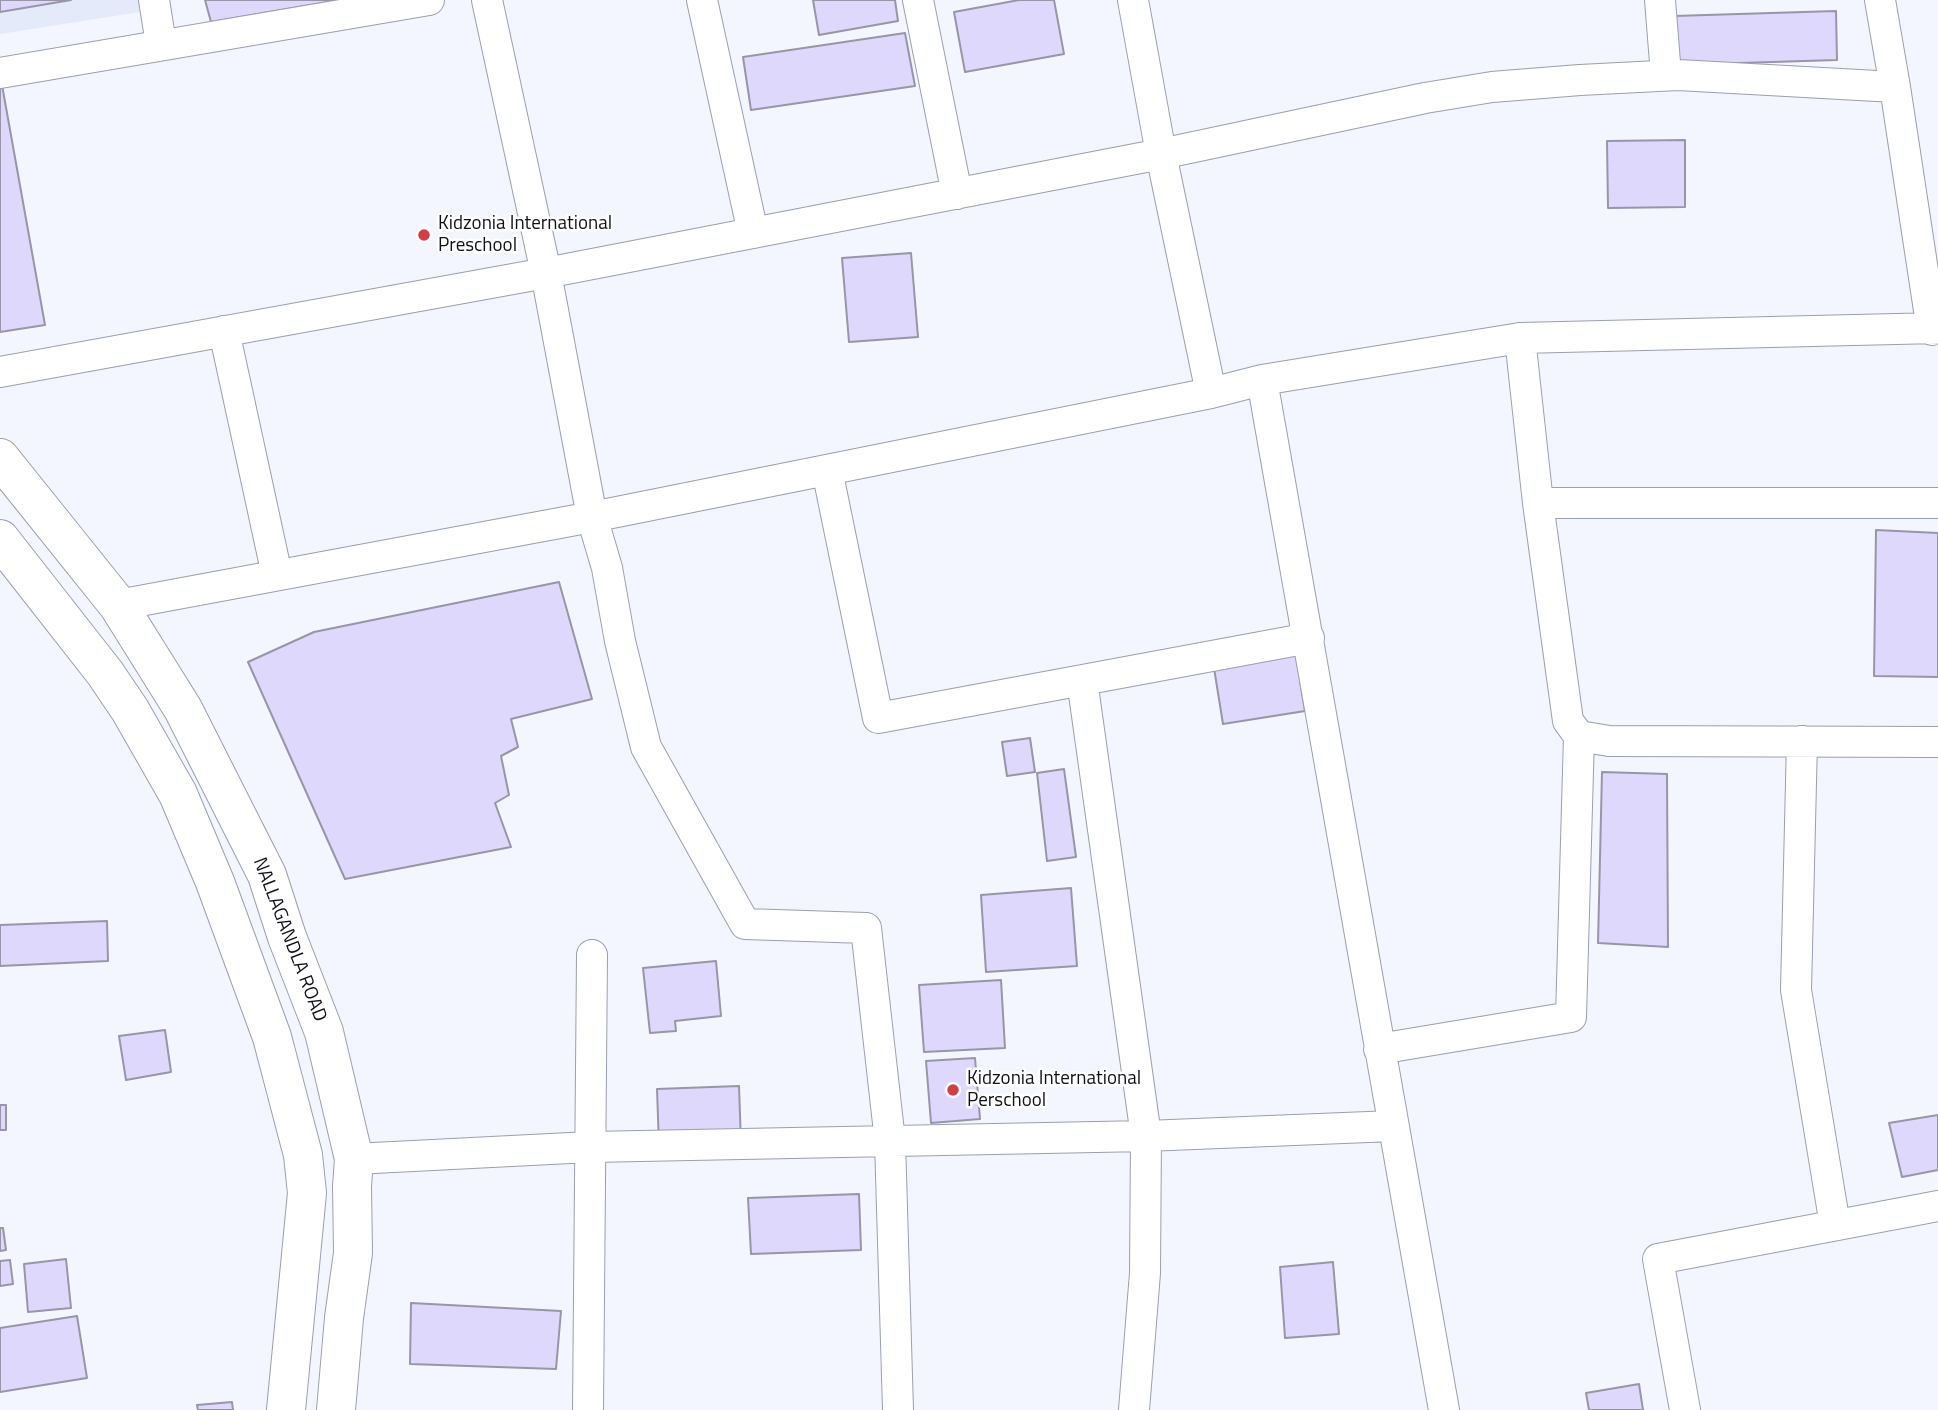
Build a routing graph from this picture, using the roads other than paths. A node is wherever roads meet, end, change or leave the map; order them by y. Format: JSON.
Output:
{"nodes":[{"id":1,"x":154,"y":0,"type":"edge"},
{"id":2,"x":429,"y":0,"type":"edge"},
{"id":3,"x":487,"y":0,"type":"edge"},
{"id":4,"x":702,"y":0,"type":"edge"},
{"id":5,"x":918,"y":0,"type":"edge"},
{"id":6,"x":1133,"y":0,"type":"edge"},
{"id":7,"x":1660,"y":0,"type":"edge"},
{"id":8,"x":1880,"y":0,"type":"edge"},
{"id":9,"x":161,"y":44,"type":"junction"},
{"id":10,"x":0,"y":72,"type":"edge"},
{"id":11,"x":1666,"y":75,"type":"junction"},
{"id":12,"x":1895,"y":87,"type":"junction"},
{"id":13,"x":1161,"y":154,"type":"junction"},
{"id":14,"x":957,"y":194,"type":"junction"},
{"id":15,"x":753,"y":233,"type":"junction"},
{"id":16,"x":546,"y":273,"type":"junction"},
{"id":17,"x":1935,"y":329,"type":"edge"},
{"id":18,"x":224,"y":331,"type":"junction"},
{"id":19,"x":1520,"y":338,"type":"junction"},
{"id":20,"x":0,"y":372,"type":"edge"},
{"id":21,"x":1262,"y":380,"type":"junction"},
{"id":22,"x":1211,"y":393,"type":"junction"},
{"id":23,"x":0,"y":458,"type":"edge"},
{"id":24,"x":827,"y":470,"type":"junction"},
{"id":25,"x":1538,"y":503,"type":"junction"},
{"id":26,"x":1938,"y":503,"type":"edge"},
{"id":27,"x":592,"y":517,"type":"junction"},
{"id":28,"x":0,"y":539,"type":"edge"},
{"id":29,"x":278,"y":575,"type":"junction"},
{"id":30,"x":118,"y":605,"type":"junction"},
{"id":31,"x":1309,"y":638,"type":"junction"},
{"id":32,"x":1082,"y":680,"type":"junction"},
{"id":33,"x":1579,"y":736,"type":"junction"},
{"id":34,"x":1802,"y":741,"type":"junction"},
{"id":35,"x":1938,"y":742,"type":"edge"},
{"id":36,"x":592,"y":955,"type":"dead end"},
{"id":37,"x":1379,"y":1049,"type":"junction"},
{"id":38,"x":1393,"y":1126,"type":"junction"},
{"id":39,"x":1146,"y":1136,"type":"junction"},
{"id":40,"x":890,"y":1141,"type":"junction"},
{"id":41,"x":590,"y":1147,"type":"junction"},
{"id":42,"x":354,"y":1159,"type":"junction"},
{"id":43,"x":1938,"y":1206,"type":"edge"},
{"id":44,"x":1835,"y":1225,"type":"junction"},
{"id":45,"x":286,"y":1410,"type":"edge"},
{"id":46,"x":336,"y":1410,"type":"edge"},
{"id":47,"x":588,"y":1410,"type":"edge"},
{"id":48,"x":898,"y":1410,"type":"edge"},
{"id":49,"x":1134,"y":1410,"type":"edge"},
{"id":50,"x":1444,"y":1410,"type":"edge"},
{"id":51,"x":1685,"y":1410,"type":"edge"}],
"edges":[{"from":1,"to":9,"type":"street"},
{"from":2,"to":9,"type":"street"},
{"from":3,"to":16,"type":"street"},
{"from":4,"to":15,"type":"street"},
{"from":5,"to":14,"type":"street"},
{"from":6,"to":13,"type":"street"},
{"from":7,"to":11,"type":"street"},
{"from":8,"to":12,"type":"street"},
{"from":9,"to":10,"type":"street"},
{"from":11,"to":12,"type":"street"},
{"from":11,"to":13,"type":"street"},
{"from":12,"to":17,"type":"street"},
{"from":13,"to":14,"type":"street"},
{"from":13,"to":22,"type":"street"},
{"from":14,"to":15,"type":"street"},
{"from":15,"to":16,"type":"street"},
{"from":16,"to":18,"type":"street"},
{"from":16,"to":27,"type":"street"},
{"from":17,"to":19,"type":"street"},
{"from":18,"to":20,"type":"street"},
{"from":18,"to":29,"type":"street"},
{"from":19,"to":21,"type":"street"},
{"from":19,"to":25,"type":"street"},
{"from":21,"to":22,"type":"street"},
{"from":21,"to":31,"type":"street"},
{"from":22,"to":24,"type":"street"},
{"from":23,"to":30,"type":"main road","name":"NALLAGANDLA ROAD"},
{"from":24,"to":27,"type":"street"},
{"from":24,"to":32,"type":"street"},
{"from":25,"to":26,"type":"street"},
{"from":25,"to":33,"type":"street"},
{"from":27,"to":29,"type":"street"},
{"from":27,"to":40,"type":"street"},
{"from":28,"to":45,"type":"main road"},
{"from":29,"to":30,"type":"street"},
{"from":30,"to":42,"type":"main road","name":"NALLAGANDLA ROAD"},
{"from":31,"to":32,"type":"street"},
{"from":31,"to":37,"type":"street"},
{"from":32,"to":39,"type":"street"},
{"from":33,"to":34,"type":"street"},
{"from":33,"to":37,"type":"street"},
{"from":34,"to":35,"type":"street"},
{"from":34,"to":44,"type":"street"},
{"from":36,"to":41,"type":"street"},
{"from":37,"to":38,"type":"street"},
{"from":38,"to":39,"type":"street"},
{"from":38,"to":50,"type":"street"},
{"from":39,"to":40,"type":"street"},
{"from":39,"to":49,"type":"street"},
{"from":40,"to":41,"type":"street"},
{"from":40,"to":48,"type":"street"},
{"from":41,"to":42,"type":"street"},
{"from":41,"to":47,"type":"street"},
{"from":42,"to":46,"type":"main road","name":"NALLAGANDLA ROAD"},
{"from":43,"to":44,"type":"street"},
{"from":44,"to":51,"type":"street"}]}
